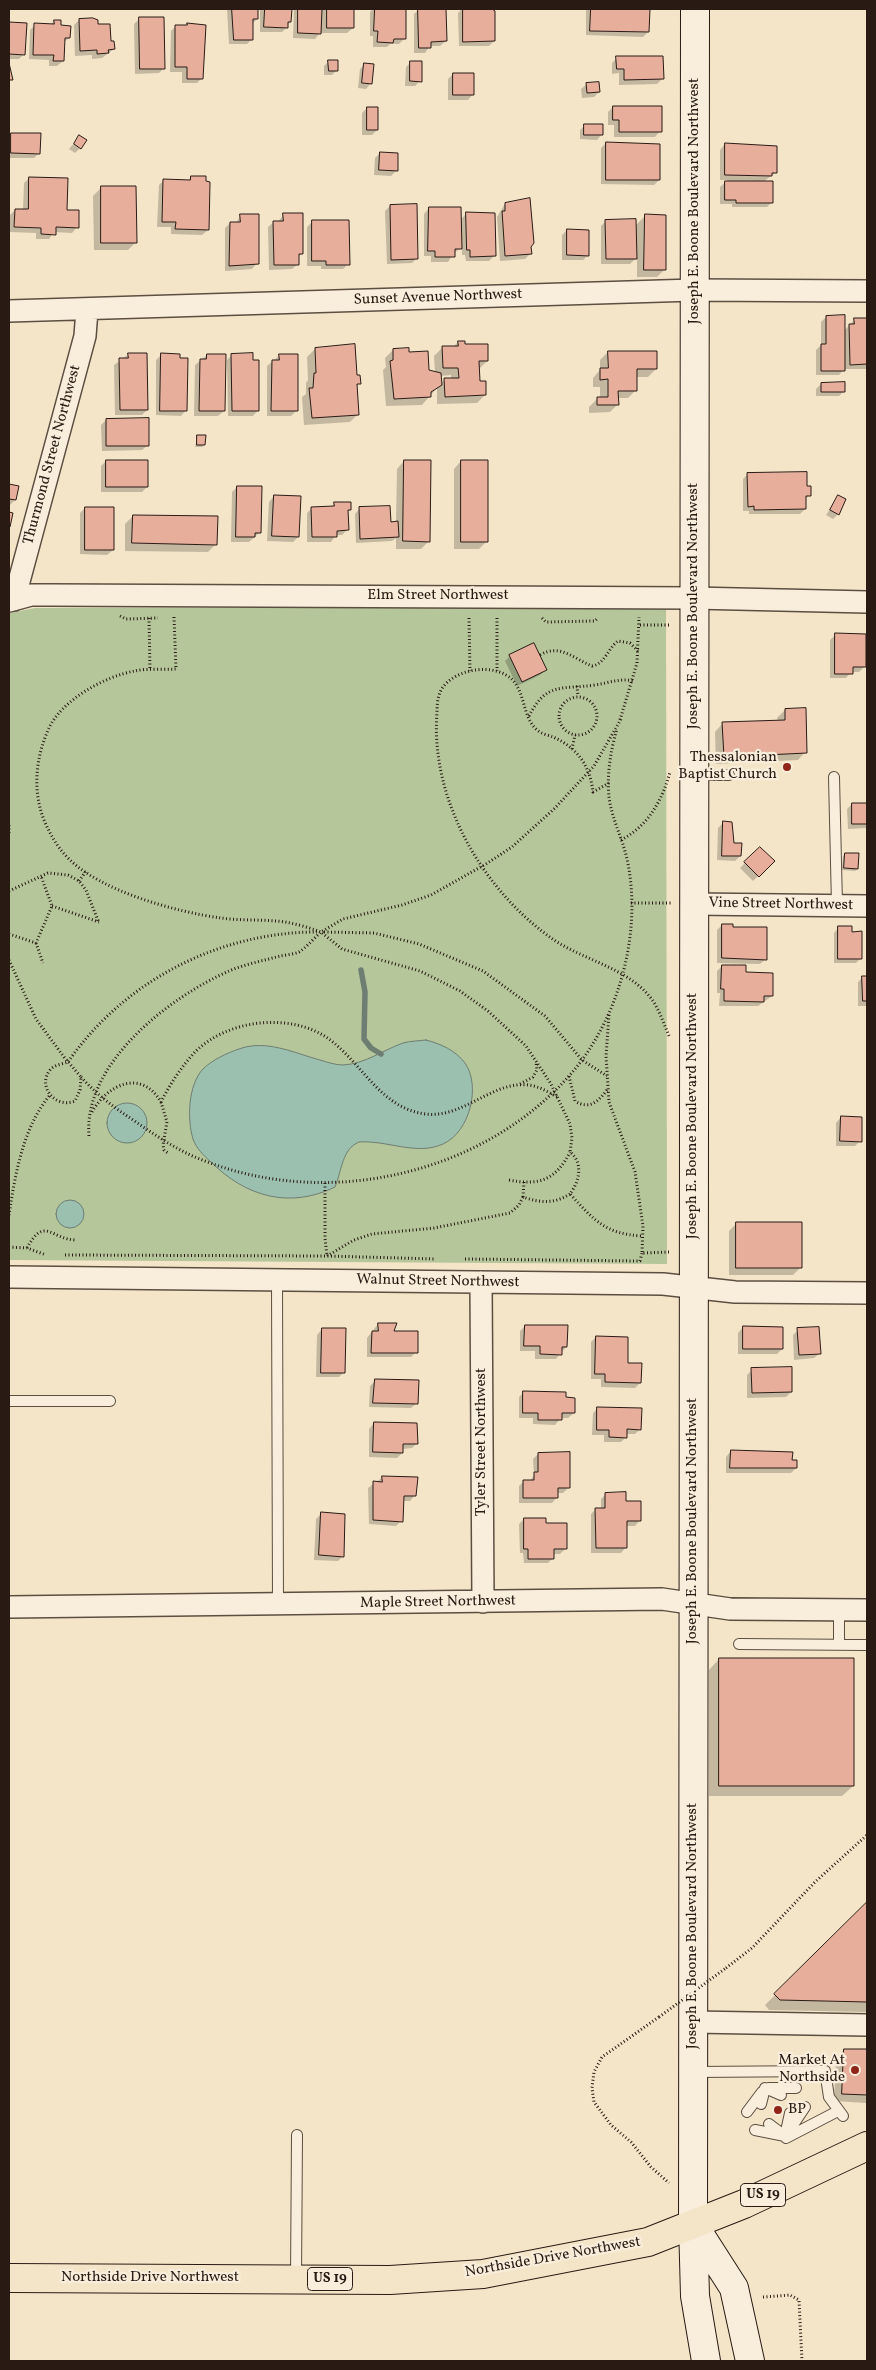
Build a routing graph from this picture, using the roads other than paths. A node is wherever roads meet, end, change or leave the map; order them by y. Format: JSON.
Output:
{"nodes":[{"id":1,"x":695,"y":9,"type":"edge"},
{"id":2,"x":694,"y":290,"type":"junction"},
{"id":3,"x":867,"y":291,"type":"edge"},
{"id":4,"x":87,"y":310,"type":"junction"},
{"id":5,"x":9,"y":311,"type":"edge"},
{"id":6,"x":694,"y":598,"type":"junction"},
{"id":7,"x":12,"y":601,"type":"edge"},
{"id":8,"x":867,"y":602,"type":"edge"},
{"id":9,"x":683,"y":770,"type":"junction"},
{"id":10,"x":729,"y":775,"type":"dead end"},
{"id":11,"x":834,"y":776,"type":"dead end"},
{"id":12,"x":683,"y":904,"type":"junction"},
{"id":13,"x":837,"y":905,"type":"junction"},
{"id":14,"x":867,"y":906,"type":"edge"},
{"id":15,"x":9,"y":1277,"type":"edge"},
{"id":16,"x":277,"y":1280,"type":"junction"},
{"id":17,"x":481,"y":1282,"type":"junction"},
{"id":18,"x":693,"y":1287,"type":"junction"},
{"id":19,"x":867,"y":1293,"type":"edge"},
{"id":20,"x":9,"y":1401,"type":"edge"},
{"id":21,"x":110,"y":1401,"type":"dead end"},
{"id":22,"x":483,"y":1602,"type":"junction"},
{"id":23,"x":278,"y":1604,"type":"junction"},
{"id":24,"x":693,"y":1604,"type":"junction"},
{"id":25,"x":9,"y":1607,"type":"edge"},
{"id":26,"x":839,"y":1610,"type":"junction"},
{"id":27,"x":867,"y":1610,"type":"edge"},
{"id":28,"x":739,"y":1644,"type":"dead end"},
{"id":29,"x":839,"y":1644,"type":"junction"},
{"id":30,"x":867,"y":1645,"type":"edge"},
{"id":31,"x":693,"y":2022,"type":"junction"},
{"id":32,"x":867,"y":2025,"type":"edge"},
{"id":33,"x":693,"y":2072,"type":"junction"},
{"id":34,"x":759,"y":2072,"type":"junction"},
{"id":35,"x":766,"y":2088,"type":"junction"},
{"id":36,"x":796,"y":2088,"type":"dead end"},
{"id":37,"x":780,"y":2095,"type":"dead end"},
{"id":38,"x":761,"y":2104,"type":"dead end"},
{"id":39,"x":805,"y":2107,"type":"dead end"},
{"id":40,"x":747,"y":2112,"type":"dead end"},
{"id":41,"x":790,"y":2113,"type":"dead end"},
{"id":42,"x":769,"y":2124,"type":"dead end"},
{"id":43,"x":755,"y":2130,"type":"dead end"},
{"id":44,"x":297,"y":2136,"type":"dead end"},
{"id":45,"x":785,"y":2136,"type":"junction"},
{"id":46,"x":867,"y":2146,"type":"edge"},
{"id":47,"x":693,"y":2223,"type":"junction"},
{"id":48,"x":9,"y":2278,"type":"edge"},
{"id":49,"x":296,"y":2279,"type":"junction"},
{"id":50,"x":702,"y":2358,"type":"edge"},
{"id":51,"x":750,"y":2361,"type":"edge"}],
"edges":[{"from":1,"to":2,"type":"main road","name":"Joseph E. Boone Boulevard Northwest"},
{"from":2,"to":3,"type":"street","name":"Sunset Avenue Northwest"},
{"from":2,"to":4,"type":"street","name":"Sunset Avenue Northwest"},
{"from":2,"to":6,"type":"main road","name":"Joseph E. Boone Boulevard Northwest"},
{"from":4,"to":5,"type":"street","name":"Sunset Avenue Northwest"},
{"from":4,"to":7,"type":"street","name":"Thurmond Street Northwest"},
{"from":6,"to":7,"type":"street","name":"Elm Street Northwest"},
{"from":6,"to":8,"type":"street","name":"Elm Street Northwest"},
{"from":6,"to":9,"type":"main road","name":"Joseph E. Boone Boulevard Northwest"},
{"from":9,"to":10,"type":"lane"},
{"from":9,"to":12,"type":"main road","name":"Joseph E. Boone Boulevard Northwest"},
{"from":11,"to":13,"type":"lane"},
{"from":12,"to":13,"type":"street","name":"Vine Street Northwest"},
{"from":12,"to":18,"type":"main road","name":"Joseph E. Boone Boulevard Northwest"},
{"from":13,"to":14,"type":"street","name":"Vine Street Northwest"},
{"from":15,"to":16,"type":"street","name":"Walnut Street Northwest"},
{"from":16,"to":17,"type":"street","name":"Walnut Street Northwest"},
{"from":16,"to":23,"type":"lane"},
{"from":17,"to":18,"type":"street","name":"Walnut Street Northwest"},
{"from":17,"to":22,"type":"street","name":"Tyler Street Northwest"},
{"from":18,"to":19,"type":"street","name":"Walnut Street Northwest"},
{"from":18,"to":24,"type":"main road","name":"Joseph E. Boone Boulevard Northwest"},
{"from":20,"to":21,"type":"lane"},
{"from":22,"to":23,"type":"street","name":"Maple Street Northwest"},
{"from":22,"to":24,"type":"street","name":"Maple Street Northwest"},
{"from":23,"to":25,"type":"street","name":"Maple Street Northwest"},
{"from":24,"to":26,"type":"street","name":"Maple Street Northwest"},
{"from":24,"to":31,"type":"main road","name":"Joseph E. Boone Boulevard Northwest"},
{"from":26,"to":27,"type":"street","name":"Maple Street Northwest"},
{"from":26,"to":29,"type":"lane"},
{"from":28,"to":29,"type":"lane"},
{"from":29,"to":30,"type":"lane"},
{"from":31,"to":32,"type":"street"},
{"from":31,"to":33,"type":"main road","name":"Joseph E. Boone Boulevard Northwest"},
{"from":33,"to":34,"type":"lane"},
{"from":33,"to":47,"type":"main road","name":"Joseph E. Boone Boulevard Northwest"},
{"from":34,"to":35,"type":"lane"},
{"from":34,"to":45,"type":"lane"},
{"from":35,"to":36,"type":"lane"},
{"from":35,"to":37,"type":"lane"},
{"from":35,"to":38,"type":"lane"},
{"from":35,"to":40,"type":"lane"},
{"from":39,"to":45,"type":"lane"},
{"from":41,"to":45,"type":"lane"},
{"from":42,"to":45,"type":"lane"},
{"from":43,"to":45,"type":"lane"},
{"from":44,"to":49,"type":"lane"},
{"from":46,"to":47,"type":"main road","name":"Northside Drive Northwest","number":"US 19"},
{"from":47,"to":49,"type":"main road","name":"Northside Drive Northwest","number":"US 19"},
{"from":47,"to":50,"type":"main road","name":"Joseph E. Boone Boulevard Northwest"},
{"from":47,"to":51,"type":"main road"},
{"from":48,"to":49,"type":"main road","name":"Northside Drive Northwest","number":"US 19"}]}
